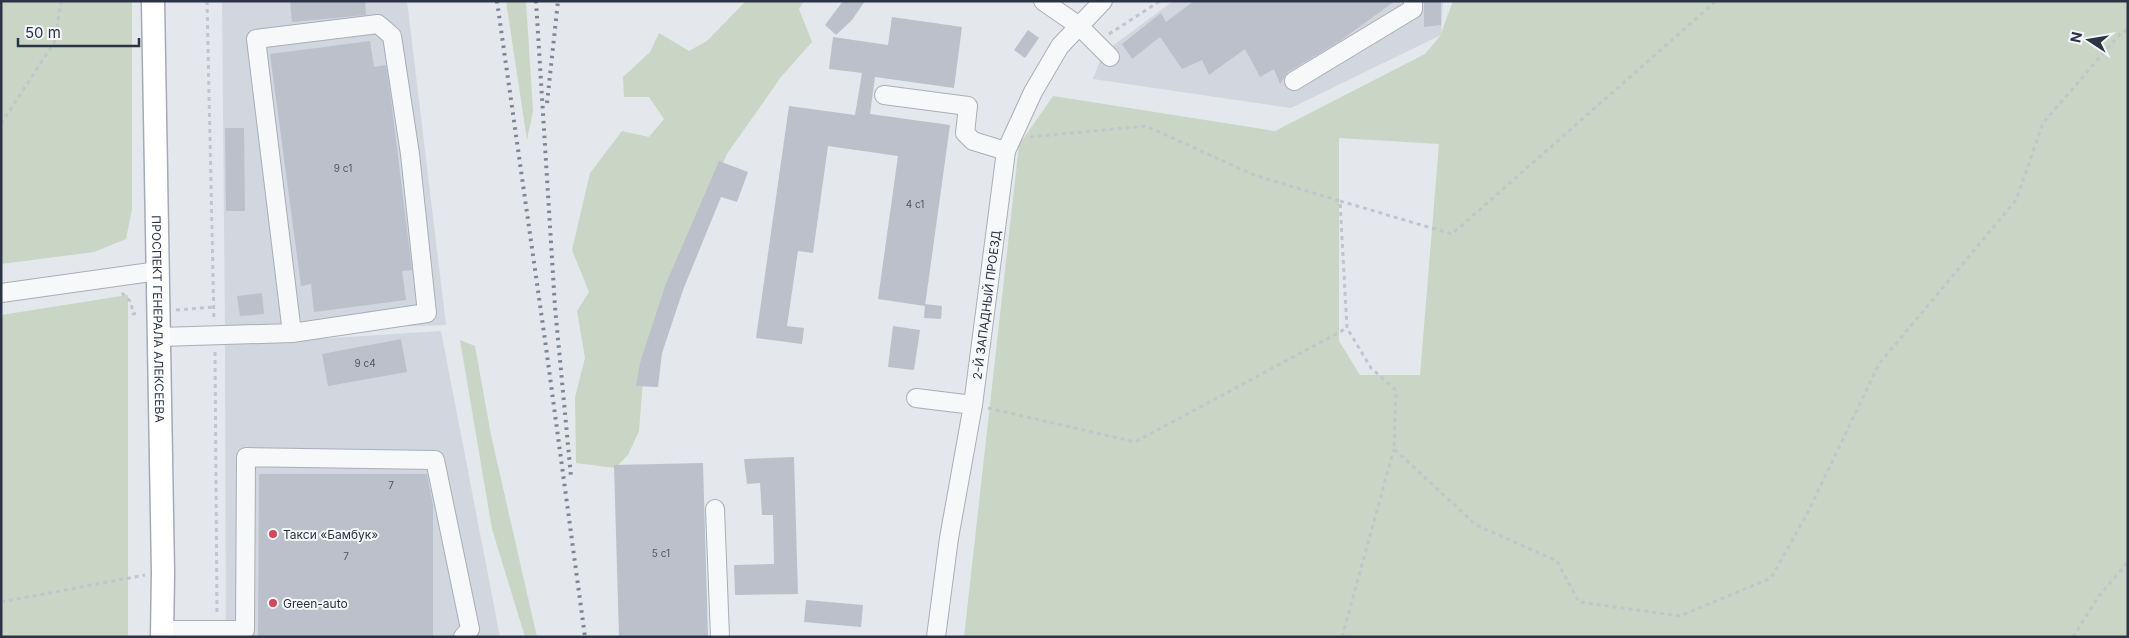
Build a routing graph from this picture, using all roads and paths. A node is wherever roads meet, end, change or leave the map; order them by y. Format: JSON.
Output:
{"nodes":[{"id":1,"x":61,"y":1,"type":"edge"},
{"id":2,"x":153,"y":1,"type":"edge"},
{"id":3,"x":1043,"y":1,"type":"edge"},
{"id":4,"x":1103,"y":1,"type":"edge"},
{"id":5,"x":1160,"y":1,"type":"edge"},
{"id":6,"x":1413,"y":1,"type":"edge"},
{"id":7,"x":1721,"y":1,"type":"edge"},
{"id":8,"x":1079,"y":26,"type":"junction"},
{"id":9,"x":2128,"y":29,"type":"edge"},
{"id":10,"x":1096,"y":43,"type":"junction"},
{"id":11,"x":1110,"y":58,"type":"dead end"},
{"id":12,"x":1294,"y":82,"type":"dead end"},
{"id":13,"x":884,"y":95,"type":"dead end"},
{"id":14,"x":1,"y":124,"type":"edge"},
{"id":15,"x":1009,"y":145,"type":"junction"},
{"id":16,"x":1340,"y":200,"type":"junction"},
{"id":17,"x":158,"y":271,"type":"junction"},
{"id":18,"x":1,"y":293,"type":"edge"},
{"id":19,"x":214,"y":307,"type":"dead end"},
{"id":20,"x":160,"y":311,"type":"junction"},
{"id":21,"x":1347,"y":328,"type":"junction"},
{"id":22,"x":292,"y":333,"type":"junction"},
{"id":23,"x":160,"y":338,"type":"junction"},
{"id":24,"x":916,"y":398,"type":"dead end"},
{"id":25,"x":973,"y":405,"type":"junction"},
{"id":26,"x":1394,"y":450,"type":"junction"},
{"id":27,"x":715,"y":509,"type":"dead end"},
{"id":28,"x":2128,"y":562,"type":"edge"},
{"id":29,"x":163,"y":573,"type":"junction"},
{"id":30,"x":1,"y":602,"type":"edge"},
{"id":31,"x":162,"y":634,"type":"edge"},
{"id":32,"x":463,"y":637,"type":"edge"},
{"id":33,"x":720,"y":637,"type":"edge"},
{"id":34,"x":936,"y":637,"type":"edge"},
{"id":35,"x":1342,"y":637,"type":"edge"},
{"id":36,"x":2073,"y":637,"type":"edge"}],
"edges":[{"from":1,"to":14,"type":"path"},
{"from":2,"to":17,"type":"main road","name":"ПРОСПЕКТ ГЕНЕРАЛА АЛЕКСЕЕВА"},
{"from":3,"to":8,"type":"street"},
{"from":4,"to":8,"type":"street","name":"2-Й ЗАПАДНЫЙ ПРОЕЗД"},
{"from":5,"to":10,"type":"path"},
{"from":6,"to":12,"type":"street"},
{"from":7,"to":16,"type":"path"},
{"from":8,"to":10,"type":"street"},
{"from":8,"to":15,"type":"street","name":"2-Й ЗАПАДНЫЙ ПРОЕЗД"},
{"from":9,"to":26,"type":"path"},
{"from":10,"to":11,"type":"street"},
{"from":13,"to":15,"type":"street"},
{"from":15,"to":16,"type":"path"},
{"from":15,"to":25,"type":"street","name":"2-Й ЗАПАДНЫЙ ПРОЕЗД"},
{"from":16,"to":21,"type":"path"},
{"from":17,"to":18,"type":"street"},
{"from":17,"to":20,"type":"main road","name":"ПРОСПЕКТ ГЕНЕРАЛА АЛЕКСЕЕВА"},
{"from":19,"to":20,"type":"path"},
{"from":20,"to":23,"type":"main road","name":"ПРОСПЕКТ ГЕНЕРАЛА АЛЕКСЕЕВА"},
{"from":21,"to":25,"type":"path"},
{"from":21,"to":26,"type":"path"},
{"from":22,"to":22,"type":"street"},
{"from":22,"to":23,"type":"street"},
{"from":23,"to":29,"type":"main road","name":"ПРОСПЕКТ ГЕНЕРАЛА АЛЕКСЕЕВА"},
{"from":24,"to":25,"type":"street"},
{"from":25,"to":34,"type":"street","name":"2-Й ЗАПАДНЫЙ ПРОЕЗД"},
{"from":26,"to":35,"type":"path"},
{"from":27,"to":33,"type":"street"},
{"from":28,"to":36,"type":"path"},
{"from":29,"to":30,"type":"path"},
{"from":29,"to":31,"type":"main road","name":"ПРОСПЕКТ ГЕНЕРАЛА АЛЕКСЕЕВА"},
{"from":31,"to":32,"type":"street"}]}
